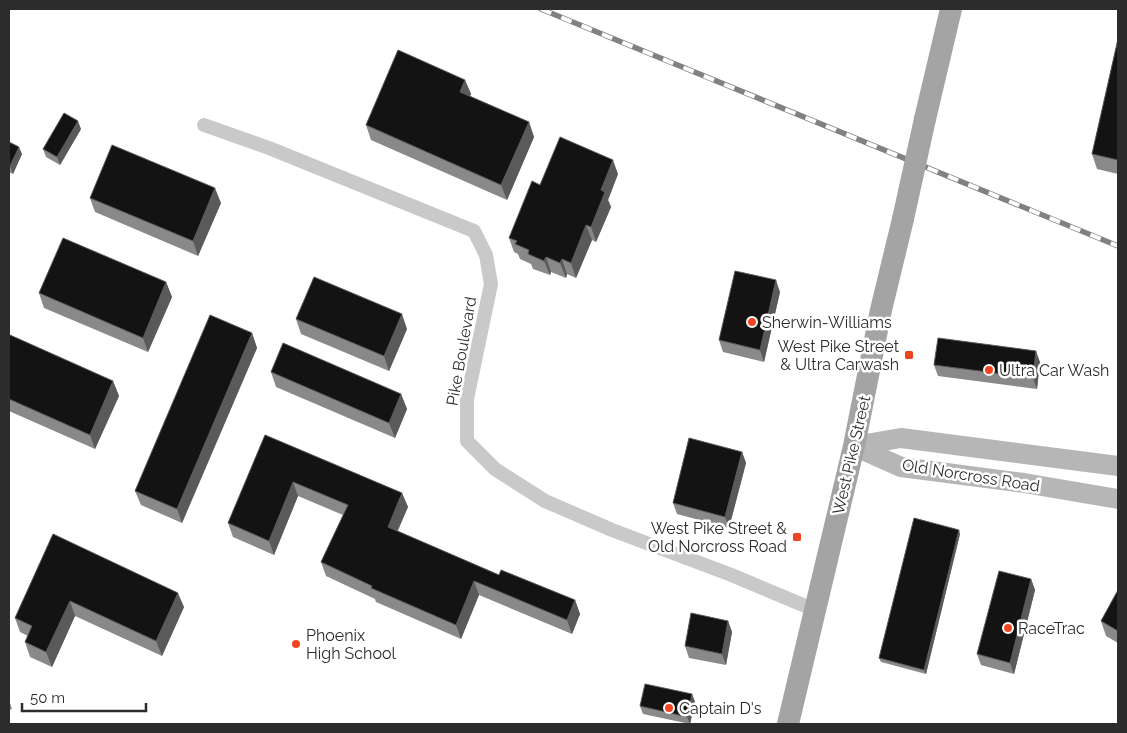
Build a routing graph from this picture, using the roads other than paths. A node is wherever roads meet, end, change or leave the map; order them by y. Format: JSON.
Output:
{"nodes":[{"id":1,"x":952,"y":9,"type":"edge"},
{"id":2,"x":204,"y":125,"type":"dead end"},
{"id":3,"x":854,"y":446,"type":"junction"},
{"id":4,"x":1118,"y":466,"type":"edge"},
{"id":5,"x":1118,"y":499,"type":"edge"},
{"id":6,"x":815,"y":610,"type":"junction"},
{"id":7,"x":788,"y":724,"type":"edge"}],
"edges":[{"from":1,"to":3,"type":"main road","name":"West Pike Street","bridge":true},
{"from":2,"to":6,"type":"street","name":"Pike Boulevard"},
{"from":3,"to":4,"type":"main road","name":"Old Norcross Road"},
{"from":3,"to":5,"type":"main road","name":"Old Norcross Road"},
{"from":3,"to":6,"type":"main road","name":"West Pike Street"},
{"from":6,"to":7,"type":"main road","name":"West Pike Street"}]}
